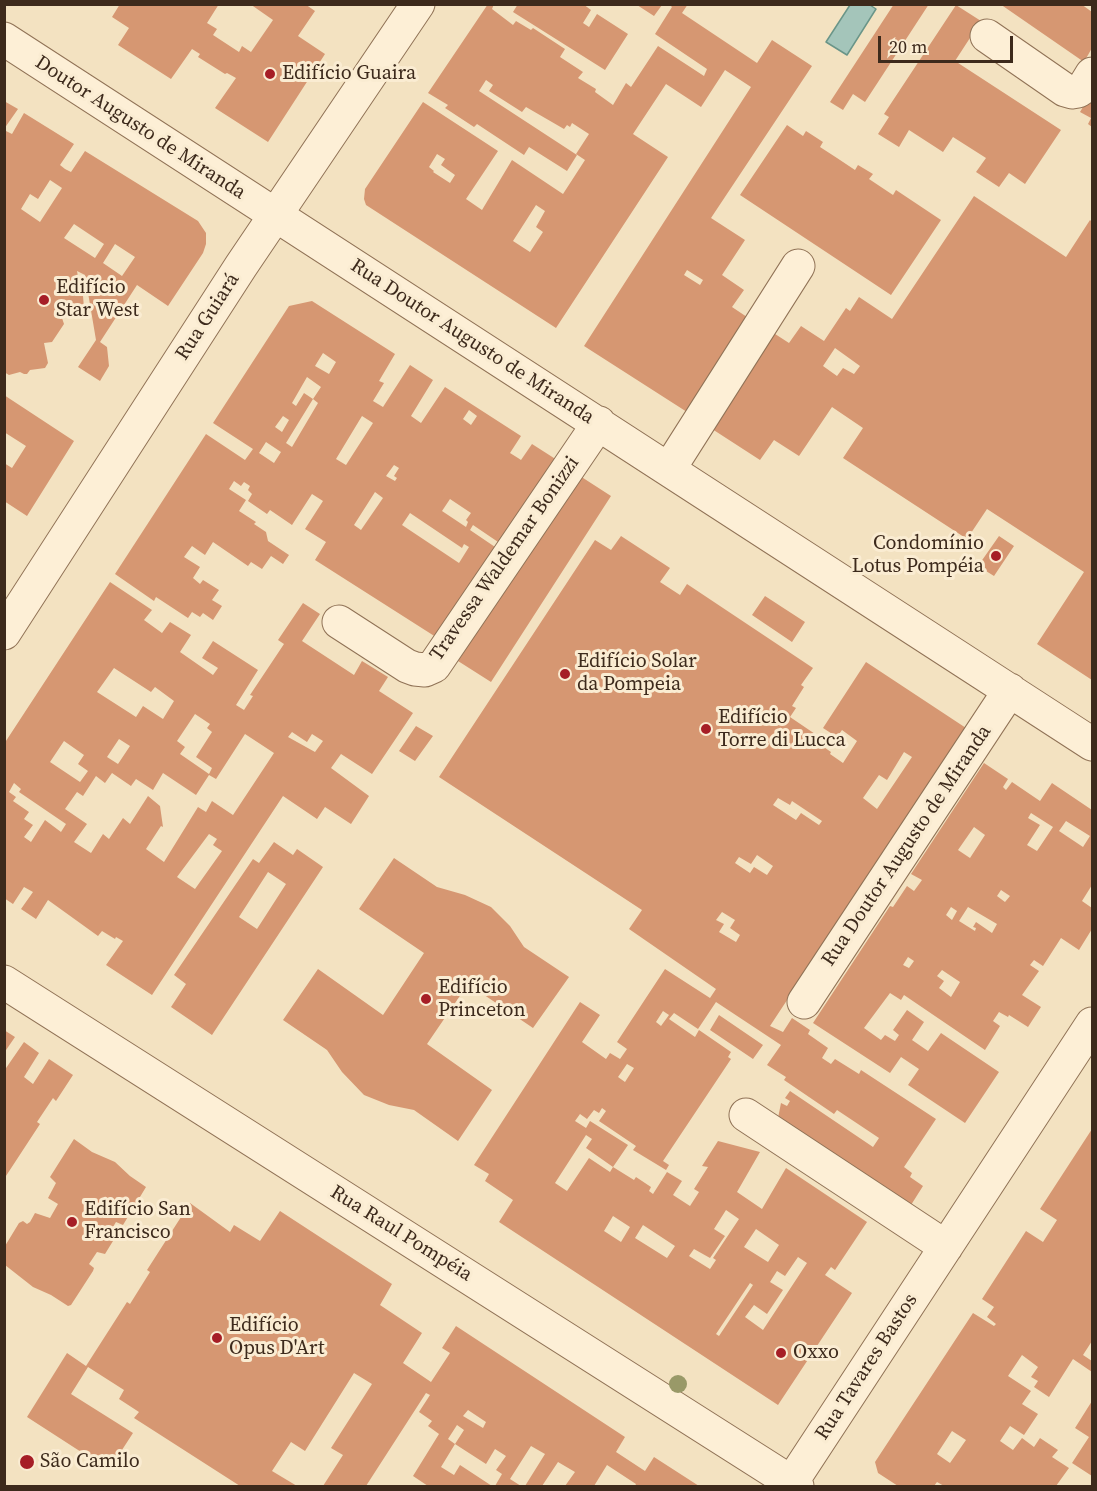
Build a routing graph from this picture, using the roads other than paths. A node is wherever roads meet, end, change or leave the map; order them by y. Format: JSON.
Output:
{"nodes":[{"id":1,"x":418,"y":4,"type":"edge"},
{"id":2,"x":987,"y":36,"type":"dead end"},
{"id":3,"x":4,"y":39,"type":"edge"},
{"id":4,"x":1092,"y":74,"type":"edge"},
{"id":5,"x":275,"y":216,"type":"junction"},
{"id":6,"x":798,"y":266,"type":"dead end"},
{"id":7,"x":599,"y":423,"type":"junction"},
{"id":8,"x":669,"y":469,"type":"junction"},
{"id":9,"x":339,"y":622,"type":"dead end"},
{"id":10,"x":4,"y":633,"type":"edge"},
{"id":11,"x":1011,"y":690,"type":"junction"},
{"id":12,"x":1092,"y":744,"type":"edge"},
{"id":13,"x":4,"y":982,"type":"edge"},
{"id":14,"x":804,"y":1002,"type":"dead end"},
{"id":15,"x":1092,"y":1024,"type":"edge"},
{"id":16,"x":746,"y":1115,"type":"dead end"},
{"id":17,"x":946,"y":1247,"type":"junction"},
{"id":18,"x":792,"y":1485,"type":"edge"}],
"edges":[{"from":1,"to":5,"type":"street","name":"Rua Guiará"},
{"from":2,"to":4,"type":"street"},
{"from":3,"to":5,"type":"street","name":"Doutor Augusto de Miranda"},
{"from":5,"to":7,"type":"street","name":"Rua Doutor Augusto de Miranda"},
{"from":5,"to":10,"type":"street","name":"Rua Guiará"},
{"from":6,"to":8,"type":"street"},
{"from":7,"to":8,"type":"street","name":"Rua Doutor Augusto de Miranda"},
{"from":7,"to":9,"type":"street","name":"Travessa Waldemar Bonizzi"},
{"from":8,"to":11,"type":"street","name":"Rua Doutor Augusto de Miranda"},
{"from":11,"to":12,"type":"street","name":"Rua Doutor Augusto de Miranda"},
{"from":11,"to":14,"type":"street","name":"Rua Doutor Augusto de Miranda"},
{"from":13,"to":18,"type":"street","name":"Rua Raul Pompéia"},
{"from":15,"to":17,"type":"street","name":"Rua Tavares Bastos"},
{"from":16,"to":17,"type":"street"},
{"from":17,"to":18,"type":"street","name":"Rua Tavares Bastos"}]}
